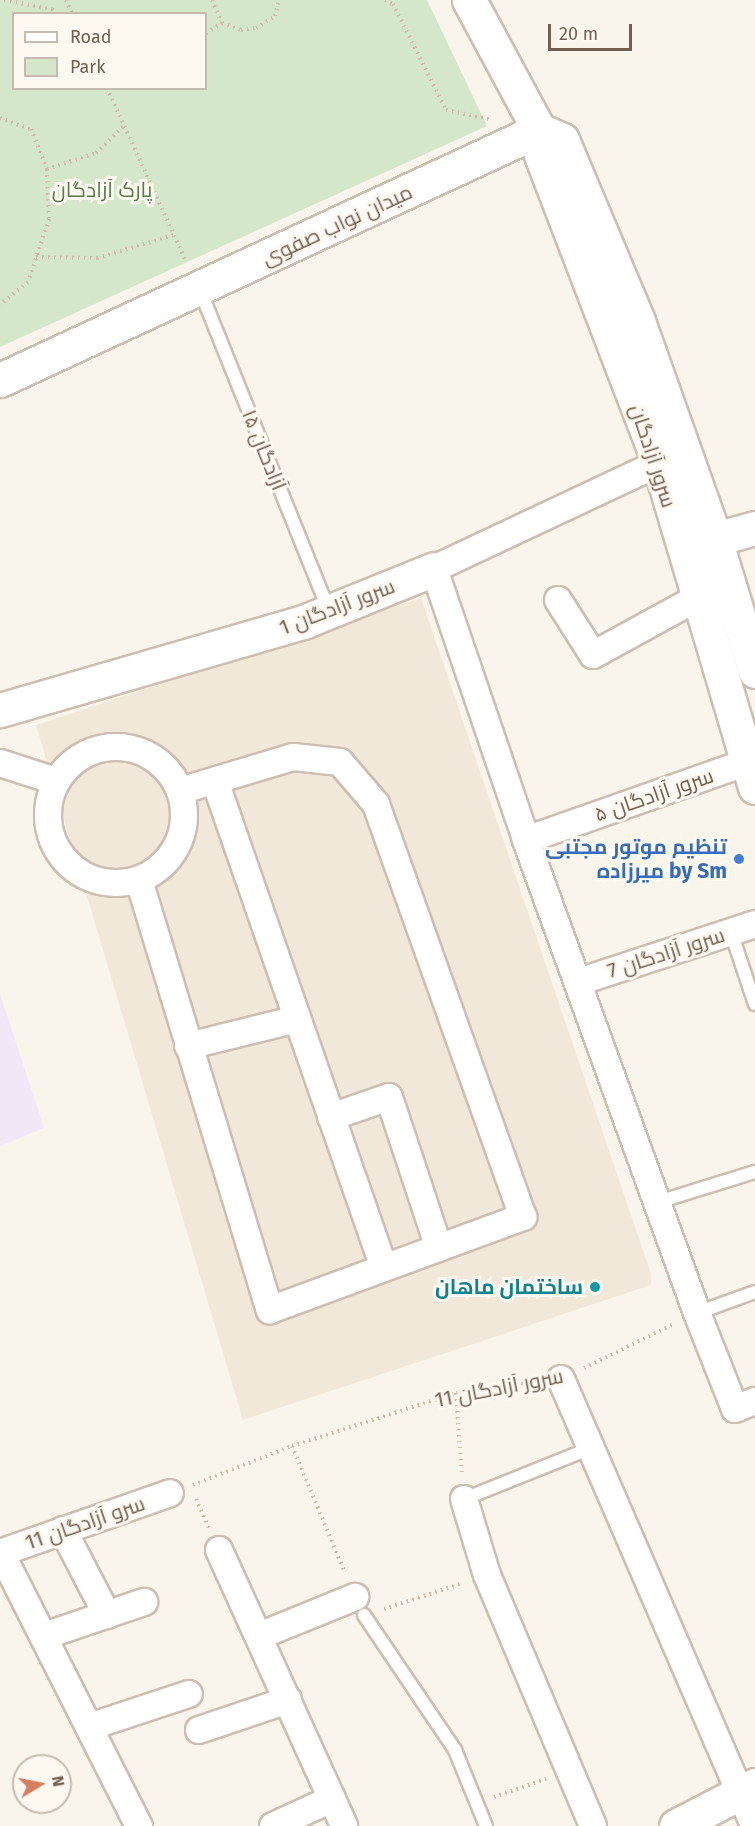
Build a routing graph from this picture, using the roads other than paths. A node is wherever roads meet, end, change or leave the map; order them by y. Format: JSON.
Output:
{"nodes":[{"id":1,"x":469,"y":0,"type":"edge"},
{"id":2,"x":551,"y":135,"type":"junction"},
{"id":3,"x":199,"y":289,"type":"junction"},
{"id":4,"x":0,"y":380,"type":"edge"},
{"id":5,"x":659,"y":464,"type":"junction"},
{"id":6,"x":755,"y":528,"type":"edge"},
{"id":7,"x":715,"y":539,"type":"junction"},
{"id":8,"x":434,"y":569,"type":"junction"},
{"id":9,"x":697,"y":598,"type":"junction"},
{"id":10,"x":558,"y":600,"type":"dead end"},
{"id":11,"x":330,"y":611,"type":"junction"},
{"id":12,"x":755,"y":671,"type":"edge"},
{"id":13,"x":0,"y":710,"type":"edge"},
{"id":14,"x":0,"y":763,"type":"edge"},
{"id":15,"x":751,"y":775,"type":"edge"},
{"id":16,"x":56,"y":781,"type":"junction"},
{"id":17,"x":215,"y":781,"type":"junction"},
{"id":18,"x":180,"y":791,"type":"junction"},
{"id":19,"x":526,"y":840,"type":"junction"},
{"id":20,"x":139,"y":880,"type":"junction"},
{"id":21,"x":743,"y":928,"type":"edge"},
{"id":22,"x":578,"y":982,"type":"junction"},
{"id":23,"x":755,"y":1004,"type":"edge"},
{"id":24,"x":297,"y":1020,"type":"junction"},
{"id":25,"x":188,"y":1046,"type":"junction"},
{"id":26,"x":331,"y":1117,"type":"junction"},
{"id":27,"x":755,"y":1172,"type":"edge"},
{"id":28,"x":658,"y":1202,"type":"junction"},
{"id":29,"x":439,"y":1248,"type":"junction"},
{"id":30,"x":384,"y":1268,"type":"junction"},
{"id":31,"x":755,"y":1292,"type":"edge"},
{"id":32,"x":697,"y":1313,"type":"junction"},
{"id":33,"x":561,"y":1379,"type":"road end"},
{"id":34,"x":755,"y":1401,"type":"edge"},
{"id":35,"x":591,"y":1448,"type":"junction"},
{"id":36,"x":180,"y":1490,"type":"road end"},
{"id":37,"x":464,"y":1499,"type":"joint"},
{"id":38,"x":63,"y":1530,"type":"junction"},
{"id":39,"x":219,"y":1551,"type":"road end"},
{"id":40,"x":1,"y":1553,"type":"edge"},
{"id":41,"x":144,"y":1602,"type":"dead end"},
{"id":42,"x":360,"y":1606,"type":"joint"},
{"id":43,"x":107,"y":1615,"type":"junction"},
{"id":44,"x":44,"y":1636,"type":"junction"},
{"id":45,"x":259,"y":1636,"type":"junction"},
{"id":46,"x":189,"y":1694,"type":"dead end"},
{"id":47,"x":288,"y":1700,"type":"junction"},
{"id":48,"x":89,"y":1727,"type":"junction"},
{"id":49,"x":199,"y":1730,"type":"dead end"},
{"id":50,"x":748,"y":1789,"type":"edge"},
{"id":51,"x":332,"y":1799,"type":"junction"},
{"id":52,"x":139,"y":1826,"type":"edge"},
{"id":53,"x":273,"y":1826,"type":"edge"},
{"id":54,"x":344,"y":1826,"type":"edge"},
{"id":55,"x":486,"y":1826,"type":"edge"},
{"id":56,"x":592,"y":1826,"type":"edge"},
{"id":57,"x":676,"y":1826,"type":"edge"},
{"id":58,"x":754,"y":1826,"type":"edge"}],
"edges":[{"from":1,"to":2,"type":"main road"},
{"from":2,"to":3,"type":"main road","name":"میدان نواب صفوی"},
{"from":2,"to":5,"type":"main road","name":"سرور آزادگان"},
{"from":2,"to":7,"type":"main road","name":"سرور آزادگان"},
{"from":3,"to":4,"type":"main road","name":"میدان نواب صفوی"},
{"from":3,"to":11,"type":"lane","name":"آزادگان ۱۵"},
{"from":5,"to":8,"type":"street","name":"سرور آزادگان 1"},
{"from":5,"to":9,"type":"main road","name":"سرور آزادگان"},
{"from":6,"to":7,"type":"main road"},
{"from":7,"to":12,"type":"main road","name":"سرور آزادگان"},
{"from":8,"to":11,"type":"main road","name":"سرور آزادگان 1"},
{"from":8,"to":19,"type":"street"},
{"from":9,"to":10,"type":"street"},
{"from":9,"to":15,"type":"main road","name":"سرور آزادگان"},
{"from":11,"to":13,"type":"main road","name":"سرور آزادگان 1"},
{"from":14,"to":16,"type":"street"},
{"from":15,"to":19,"type":"street","name":"سرور آزادگان ۵"},
{"from":16,"to":18,"type":"street"},
{"from":16,"to":20,"type":"street"},
{"from":17,"to":18,"type":"street"},
{"from":17,"to":24,"type":"street"},
{"from":17,"to":29,"type":"street"},
{"from":18,"to":20,"type":"street"},
{"from":19,"to":22,"type":"street"},
{"from":20,"to":25,"type":"street"},
{"from":21,"to":22,"type":"street","name":"سرور آزادگان 7"},
{"from":21,"to":23,"type":"lane"},
{"from":22,"to":28,"type":"street"},
{"from":24,"to":25,"type":"street"},
{"from":24,"to":26,"type":"street"},
{"from":25,"to":30,"type":"street"},
{"from":26,"to":29,"type":"street"},
{"from":26,"to":30,"type":"street"},
{"from":27,"to":28,"type":"lane"},
{"from":28,"to":32,"type":"street"},
{"from":29,"to":30,"type":"street"},
{"from":31,"to":32,"type":"lane"},
{"from":32,"to":34,"type":"street"},
{"from":33,"to":35,"type":"street"},
{"from":35,"to":37,"type":"lane"},
{"from":35,"to":50,"type":"street"},
{"from":36,"to":38,"type":"street","name":"سرو آزادگان 11"},
{"from":37,"to":56,"type":"street"},
{"from":38,"to":40,"type":"street","name":"سرو آزادگان 11"},
{"from":38,"to":43,"type":"street"},
{"from":39,"to":45,"type":"street"},
{"from":40,"to":44,"type":"street"},
{"from":41,"to":43,"type":"street"},
{"from":42,"to":45,"type":"street"},
{"from":42,"to":55,"type":"lane"},
{"from":43,"to":44,"type":"street"},
{"from":44,"to":48,"type":"street"},
{"from":45,"to":47,"type":"street"},
{"from":46,"to":48,"type":"street"},
{"from":47,"to":49,"type":"street"},
{"from":47,"to":51,"type":"street"},
{"from":48,"to":52,"type":"street"},
{"from":50,"to":57,"type":"main road"},
{"from":50,"to":58,"type":"street"},
{"from":51,"to":53,"type":"street"},
{"from":51,"to":54,"type":"street"}]}
